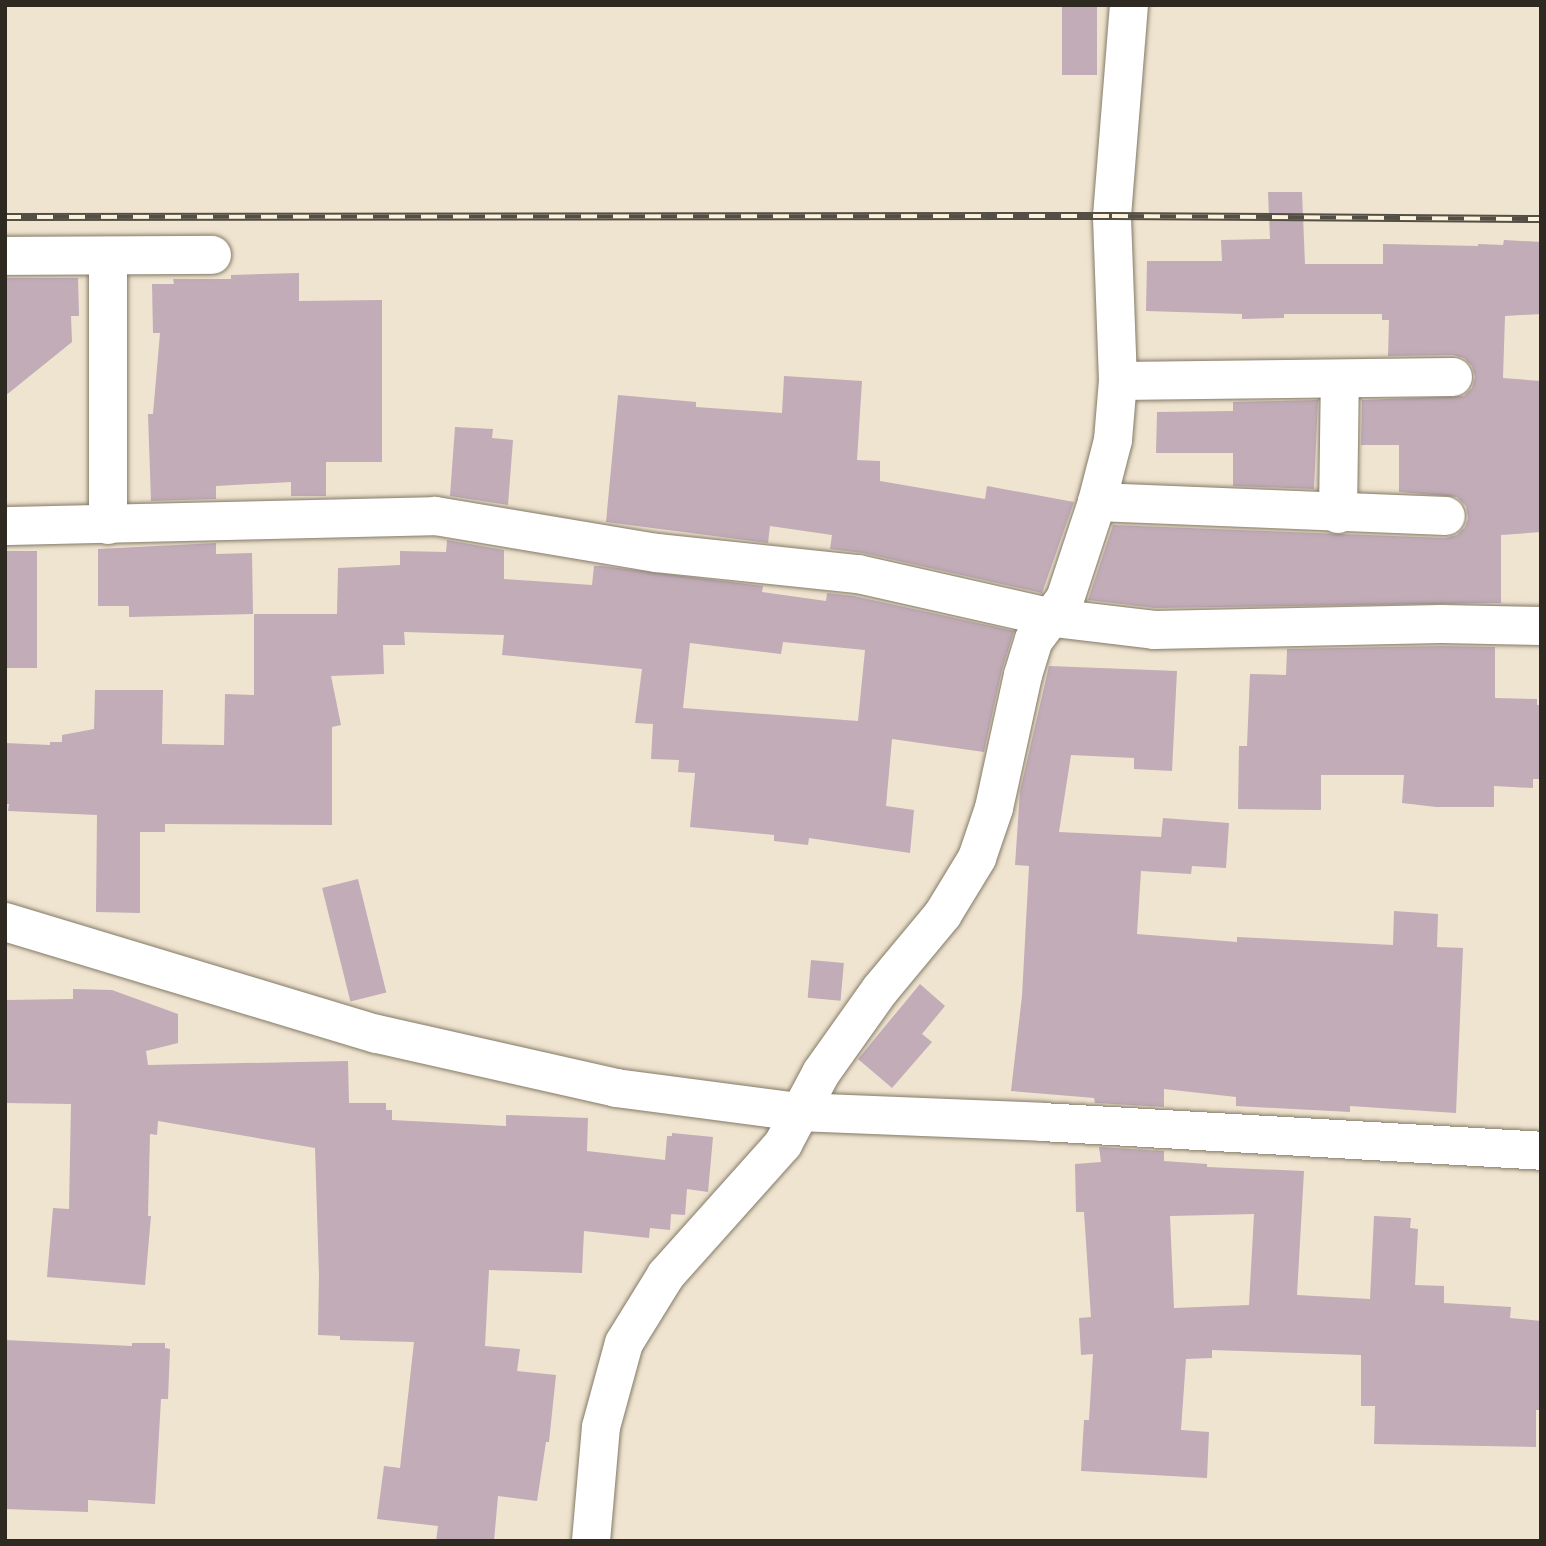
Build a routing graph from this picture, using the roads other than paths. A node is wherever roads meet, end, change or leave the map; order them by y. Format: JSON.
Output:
{"nodes":[{"id":1,"x":1129,"y":5,"type":"edge"},
{"id":2,"x":5,"y":256,"type":"edge"},
{"id":3,"x":108,"y":256,"type":"junction"},
{"id":4,"x":212,"y":256,"type":"dead end"},
{"id":5,"x":1453,"y":377,"type":"dead end"},
{"id":6,"x":1340,"y":379,"type":"junction"},
{"id":7,"x":1118,"y":381,"type":"junction"},
{"id":8,"x":1097,"y":502,"type":"junction"},
{"id":9,"x":1338,"y":514,"type":"junction"},
{"id":10,"x":1446,"y":516,"type":"dead end"},
{"id":11,"x":108,"y":525,"type":"junction"},
{"id":12,"x":5,"y":526,"type":"edge"},
{"id":13,"x":1054,"y":618,"type":"junction"},
{"id":14,"x":1541,"y":626,"type":"edge"},
{"id":15,"x":5,"y":922,"type":"edge"},
{"id":16,"x":798,"y":1112,"type":"junction"},
{"id":17,"x":1541,"y":1151,"type":"edge"},
{"id":18,"x":591,"y":1541,"type":"edge"}],
"edges":[{"from":1,"to":7,"type":"street"},
{"from":2,"to":3,"type":"street"},
{"from":3,"to":4,"type":"street"},
{"from":3,"to":11,"type":"street"},
{"from":5,"to":6,"type":"street"},
{"from":6,"to":7,"type":"street"},
{"from":6,"to":9,"type":"street"},
{"from":7,"to":8,"type":"street"},
{"from":8,"to":9,"type":"street"},
{"from":8,"to":13,"type":"street"},
{"from":9,"to":10,"type":"street"},
{"from":11,"to":12,"type":"street"},
{"from":11,"to":13,"type":"street"},
{"from":13,"to":14,"type":"street"},
{"from":13,"to":16,"type":"street"},
{"from":15,"to":16,"type":"street"},
{"from":16,"to":17,"type":"street"},
{"from":16,"to":18,"type":"street"}]}
